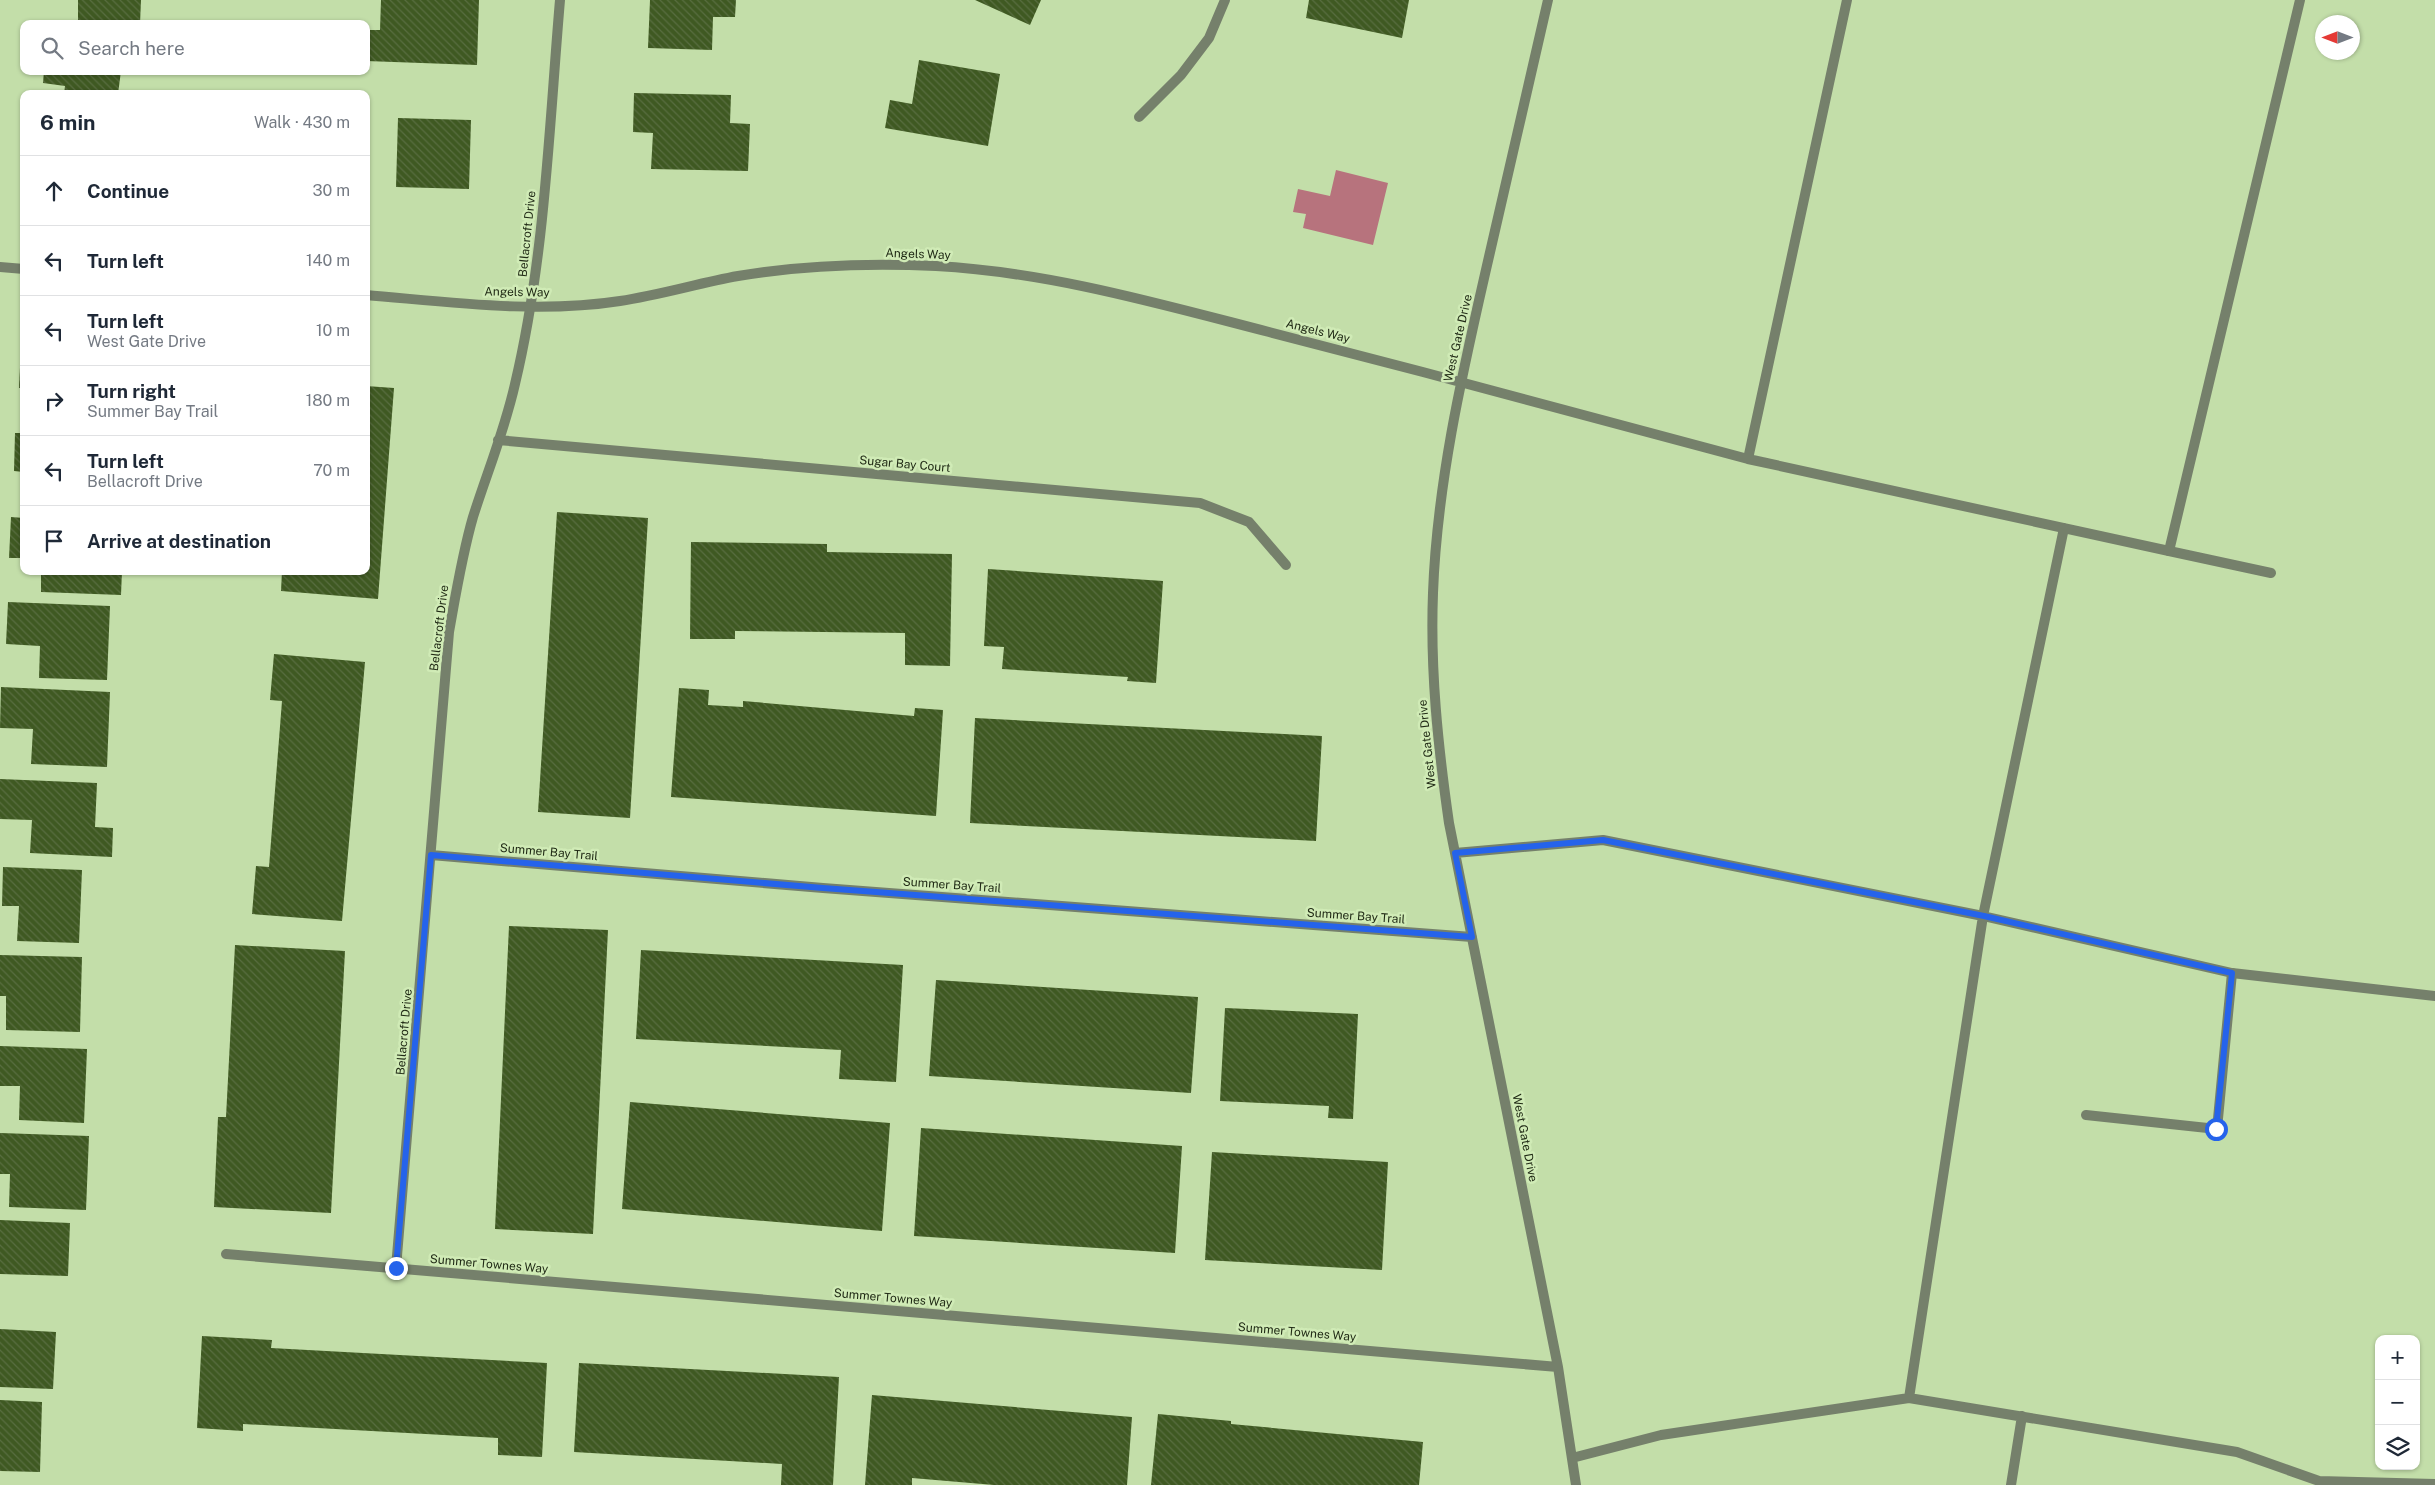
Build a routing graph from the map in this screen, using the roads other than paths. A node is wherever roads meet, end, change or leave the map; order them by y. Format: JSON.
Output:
{"nodes":[{"id":1,"x":560,"y":0,"type":"edge"},
{"id":2,"x":1226,"y":0,"type":"edge"},
{"id":3,"x":1548,"y":0,"type":"edge"},
{"id":4,"x":1847,"y":0,"type":"edge"},
{"id":5,"x":2300,"y":0,"type":"edge"},
{"id":6,"x":1139,"y":117,"type":"dead end"},
{"id":7,"x":0,"y":267,"type":"edge"},
{"id":8,"x":20,"y":269,"type":"edge"},
{"id":9,"x":370,"y":295,"type":"edge"},
{"id":10,"x":531,"y":308,"type":"junction"},
{"id":11,"x":1460,"y":380,"type":"junction"},
{"id":12,"x":498,"y":440,"type":"junction"},
{"id":13,"x":1748,"y":459,"type":"junction"},
{"id":14,"x":2064,"y":528,"type":"junction"},
{"id":15,"x":2169,"y":551,"type":"junction"},
{"id":16,"x":1286,"y":565,"type":"dead end"},
{"id":17,"x":2271,"y":573,"type":"dead end"},
{"id":18,"x":1455,"y":853,"type":"junction"},
{"id":19,"x":431,"y":855,"type":"junction"},
{"id":20,"x":1984,"y":916,"type":"junction"},
{"id":21,"x":1472,"y":937,"type":"junction"},
{"id":22,"x":2232,"y":973,"type":"junction"},
{"id":23,"x":2435,"y":996,"type":"edge"},
{"id":24,"x":2086,"y":1115,"type":"dead end"},
{"id":25,"x":226,"y":1254,"type":"dead end"},
{"id":26,"x":396,"y":1268,"type":"junction"},
{"id":27,"x":1558,"y":1367,"type":"junction"},
{"id":28,"x":1908,"y":1398,"type":"junction"},
{"id":29,"x":2022,"y":1416,"type":"junction"},
{"id":30,"x":1572,"y":1458,"type":"junction"},
{"id":31,"x":2435,"y":1484,"type":"edge"},
{"id":32,"x":1576,"y":1485,"type":"edge"},
{"id":33,"x":2011,"y":1485,"type":"edge"}],
"edges":[{"from":1,"to":10,"type":"street","name":"Bellacroft Drive"},
{"from":2,"to":6,"type":"street"},
{"from":3,"to":11,"type":"street","name":"West Gate Drive"},
{"from":4,"to":13,"type":"street"},
{"from":5,"to":15,"type":"street"},
{"from":7,"to":8,"type":"street"},
{"from":9,"to":10,"type":"street","name":"Angels Way"},
{"from":10,"to":11,"type":"street","name":"Angels Way"},
{"from":10,"to":12,"type":"street","name":"Bellacroft Drive"},
{"from":11,"to":13,"type":"street","name":"Angels Way"},
{"from":11,"to":18,"type":"street","name":"West Gate Drive"},
{"from":12,"to":16,"type":"street","name":"Sugar Bay Court"},
{"from":12,"to":19,"type":"street","name":"Bellacroft Drive"},
{"from":13,"to":14,"type":"street","name":"Angels Way"},
{"from":14,"to":15,"type":"street","name":"Angels Way"},
{"from":14,"to":20,"type":"street"},
{"from":15,"to":17,"type":"street","name":"Angels Way"},
{"from":18,"to":20,"type":"street"},
{"from":18,"to":21,"type":"street","name":"West Gate Drive"},
{"from":19,"to":21,"type":"street","name":"Summer Bay Trail"},
{"from":19,"to":26,"type":"street","name":"Bellacroft Drive"},
{"from":20,"to":22,"type":"street"},
{"from":20,"to":28,"type":"street"},
{"from":21,"to":27,"type":"street","name":"West Gate Drive"},
{"from":22,"to":23,"type":"street"},
{"from":22,"to":24,"type":"street"},
{"from":25,"to":26,"type":"street","name":"Summer Townes Way"},
{"from":26,"to":27,"type":"street","name":"Summer Townes Way"},
{"from":27,"to":30,"type":"street","name":"West Gate Drive"},
{"from":28,"to":29,"type":"street"},
{"from":28,"to":30,"type":"street"},
{"from":29,"to":31,"type":"street"},
{"from":29,"to":33,"type":"street"},
{"from":30,"to":32,"type":"street","name":"West Gate Drive"}]}
